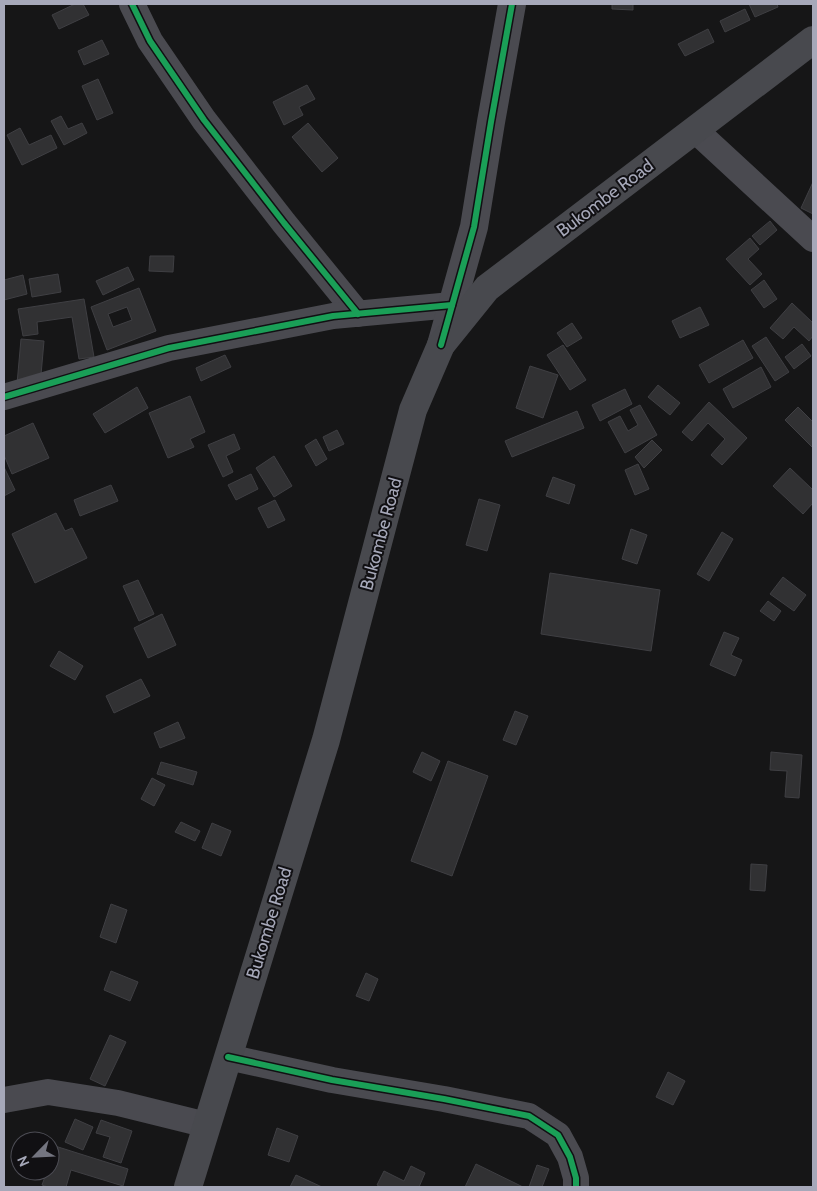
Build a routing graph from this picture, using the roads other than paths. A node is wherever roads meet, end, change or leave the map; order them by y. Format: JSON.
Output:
{"nodes":[{"id":1,"x":132,"y":4,"type":"edge"},
{"id":2,"x":512,"y":4,"type":"edge"},
{"id":3,"x":813,"y":40,"type":"edge"},
{"id":4,"x":695,"y":130,"type":"junction"},
{"id":5,"x":813,"y":238,"type":"edge"},
{"id":6,"x":452,"y":304,"type":"junction"},
{"id":7,"x":358,"y":314,"type":"junction"},
{"id":8,"x":440,"y":345,"type":"junction"},
{"id":9,"x":4,"y":397,"type":"edge"},
{"id":10,"x":228,"y":1057,"type":"junction"},
{"id":11,"x":4,"y":1100,"type":"edge"},
{"id":12,"x":207,"y":1125,"type":"junction"},
{"id":13,"x":188,"y":1187,"type":"edge"},
{"id":14,"x":576,"y":1187,"type":"edge"}],
"edges":[{"from":1,"to":7,"type":"street"},
{"from":2,"to":6,"type":"street"},
{"from":3,"to":4,"type":"main road","name":"Bukombe Road"},
{"from":4,"to":5,"type":"street"},
{"from":4,"to":8,"type":"main road","name":"Bukombe Road"},
{"from":6,"to":7,"type":"street"},
{"from":6,"to":8,"type":"street"},
{"from":7,"to":9,"type":"street"},
{"from":8,"to":10,"type":"main road","name":"Bukombe Road"},
{"from":10,"to":12,"type":"main road","name":"Bukombe Road"},
{"from":10,"to":14,"type":"street"},
{"from":11,"to":12,"type":"street"},
{"from":12,"to":13,"type":"main road","name":"Bukombe Road"}]}
